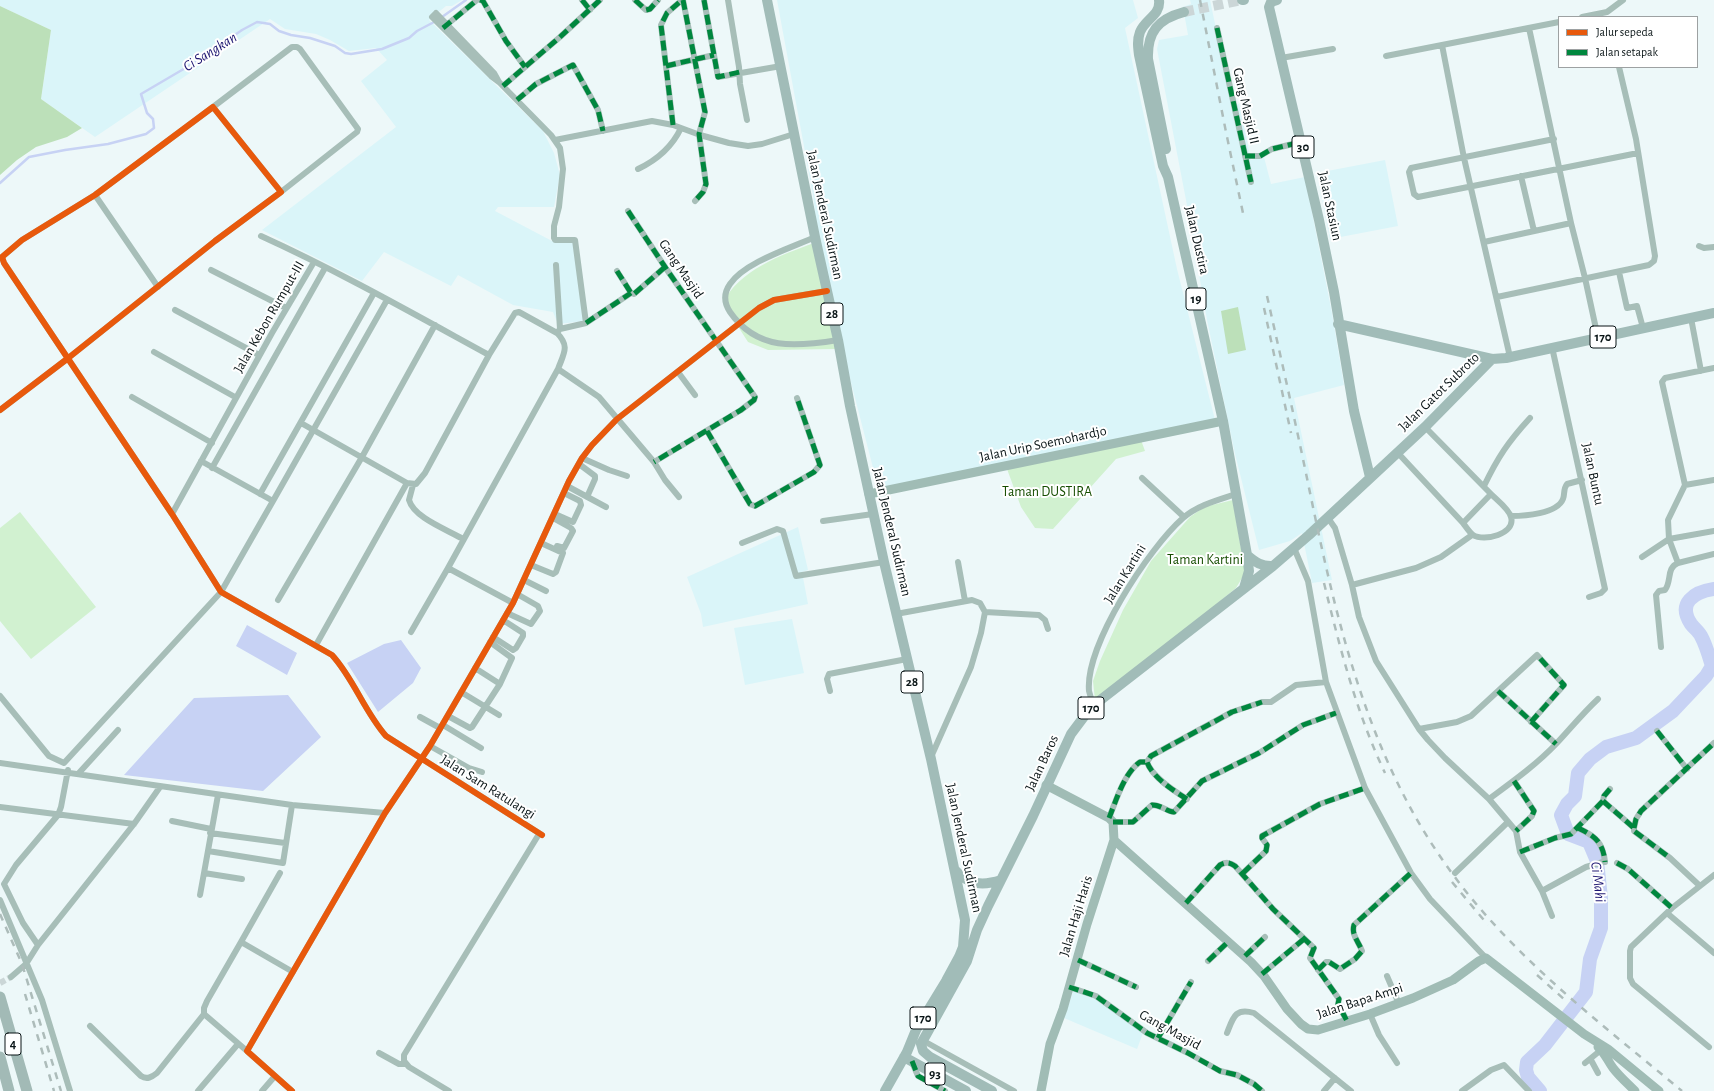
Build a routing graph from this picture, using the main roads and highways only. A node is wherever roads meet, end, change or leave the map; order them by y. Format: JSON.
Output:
{"nodes":[{"id":1,"x":767,"y":0,"type":"edge"},
{"id":2,"x":1274,"y":1,"type":"edge"},
{"id":3,"x":1159,"y":5,"type":"edge"},
{"id":4,"x":1184,"y":12,"type":"tunnel mouth"},
{"id":5,"x":1168,"y":177,"type":"junction"},
{"id":6,"x":1714,"y":313,"type":"edge"},
{"id":7,"x":1338,"y":324,"type":"junction"},
{"id":8,"x":1472,"y":354,"type":"junction"},
{"id":9,"x":1492,"y":359,"type":"junction"},
{"id":10,"x":1476,"y":377,"type":"junction"},
{"id":11,"x":1370,"y":477,"type":"junction"},
{"id":12,"x":1247,"y":555,"type":"junction"},
{"id":13,"x":1273,"y":566,"type":"junction"},
{"id":14,"x":1244,"y":588,"type":"junction"},
{"id":15,"x":955,"y":870,"type":"junction"},
{"id":16,"x":1001,"y":880,"type":"junction"},
{"id":17,"x":965,"y":920,"type":"junction"},
{"id":18,"x":981,"y":920,"type":"junction"},
{"id":19,"x":0,"y":997,"type":"edge"},
{"id":20,"x":922,"y":1040,"type":"joint"},
{"id":21,"x":0,"y":1058,"type":"edge"},
{"id":22,"x":908,"y":1059,"type":"junction"},
{"id":23,"x":946,"y":1066,"type":"junction"},
{"id":24,"x":887,"y":1090,"type":"edge"},
{"id":25,"x":9,"y":1091,"type":"edge"},
{"id":26,"x":27,"y":1091,"type":"edge"},
{"id":27,"x":966,"y":1091,"type":"edge"},
{"id":28,"x":992,"y":1091,"type":"edge"}],
"edges":[{"from":1,"to":15,"type":"main road","name":"Jalan Jenderal Sudirman","number":"28"},
{"from":2,"to":7,"type":"main road","name":"Jalan Stasiun","number":"30"},
{"from":3,"to":5,"type":"main road","name":"Jalan Dustira","number":"19"},
{"from":4,"to":5,"type":"main road"},
{"from":5,"to":12,"type":"main road","name":"Jalan Dustira","number":"19"},
{"from":6,"to":9,"type":"main road","name":"Jalan Gatot Subroto","number":"170"},
{"from":7,"to":8,"type":"main road"},
{"from":7,"to":11,"type":"main road","name":"Jalan Stasiun","number":"30"},
{"from":8,"to":9,"type":"main road"},
{"from":8,"to":10,"type":"main road"},
{"from":9,"to":10,"type":"main road","name":"Jalan Gatot Subroto","number":"170"},
{"from":10,"to":11,"type":"main road","name":"Jalan Gatot Subroto","number":"170"},
{"from":11,"to":13,"type":"main road","name":"Jalan Gatot Subroto","number":"170"},
{"from":12,"to":13,"type":"main road"},
{"from":12,"to":14,"type":"main road","name":"Jalan Dustira","number":"19"},
{"from":13,"to":14,"type":"main road","name":"Jalan Baros","number":"170"},
{"from":14,"to":16,"type":"main road","name":"Jalan Baros","number":"170"},
{"from":15,"to":16,"type":"main road"},
{"from":15,"to":17,"type":"main road","name":"Jalan Jenderal Sudirman","number":"170"},
{"from":16,"to":18,"type":"main road","name":"Jalan Baros","number":"170"},
{"from":17,"to":18,"type":"main road"},
{"from":17,"to":22,"type":"main road","name":"Jalan Jenderal Sudirman","number":"170"},
{"from":18,"to":20,"type":"main road","name":"Jalan Baros","number":"170"},
{"from":19,"to":26,"type":"highway","number":"4"},
{"from":20,"to":23,"type":"main road","number":"93"},
{"from":21,"to":25,"type":"highway","number":"4"},
{"from":22,"to":23,"type":"main road"},
{"from":22,"to":24,"type":"main road","number":"170"},
{"from":22,"to":27,"type":"main road","number":"93"},
{"from":23,"to":28,"type":"main road","number":"93"}]}
